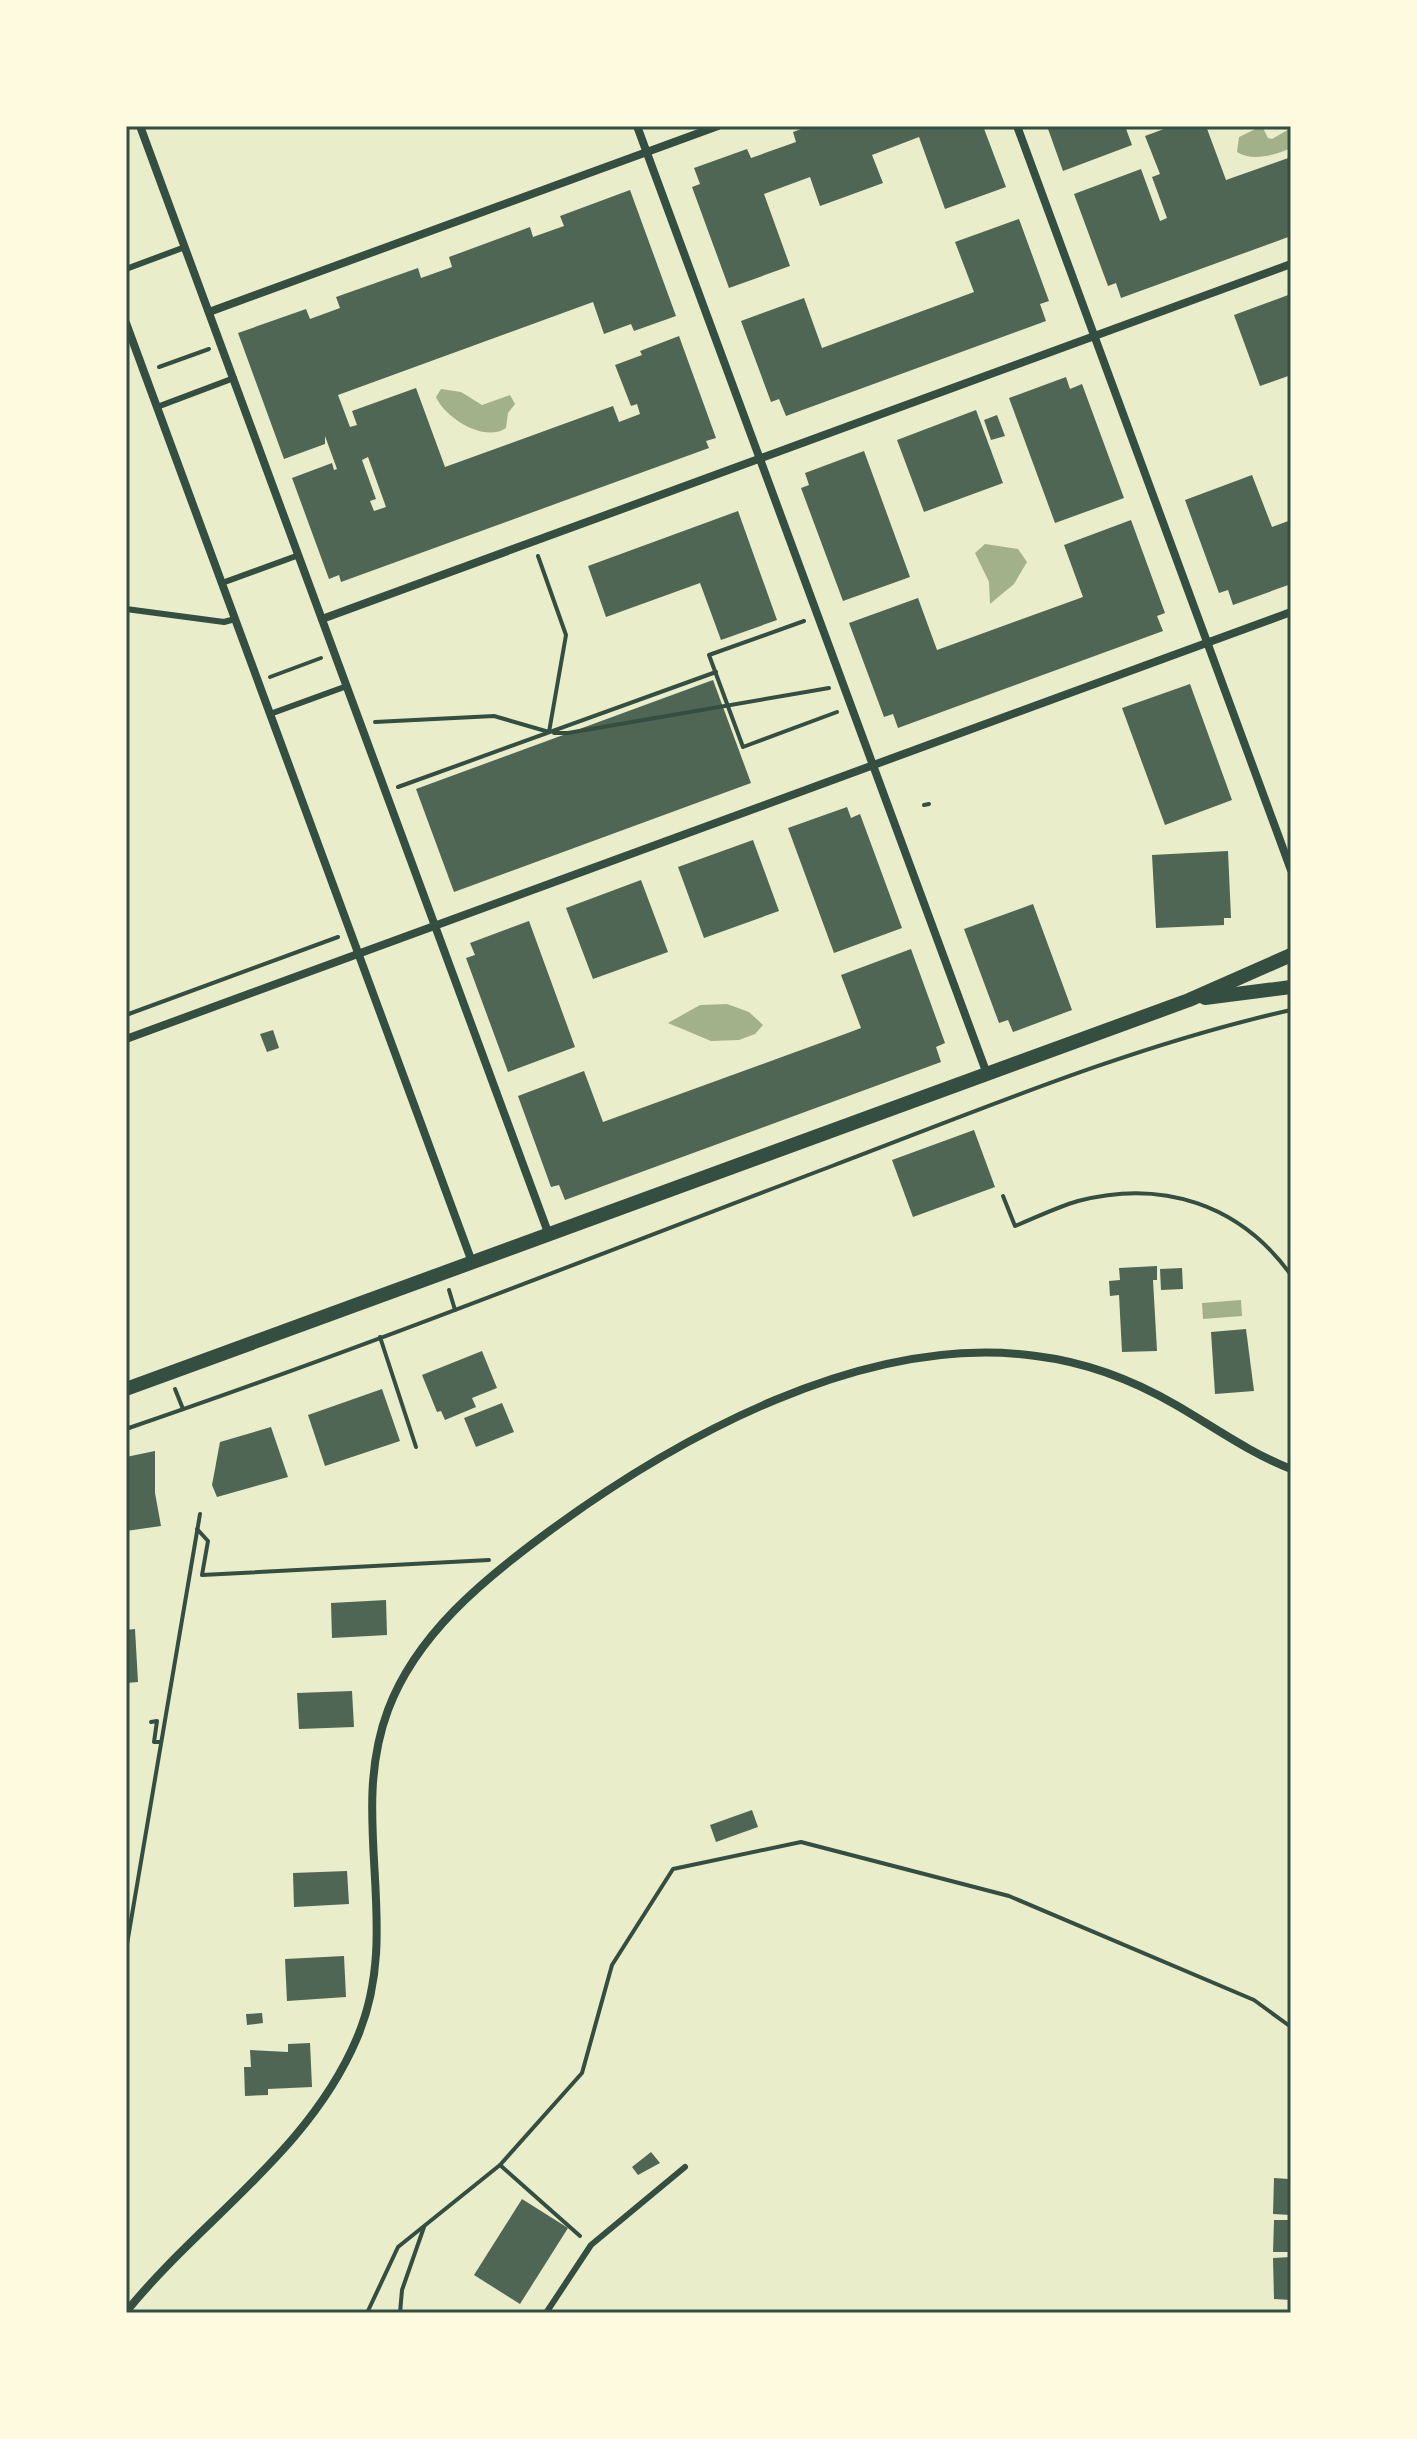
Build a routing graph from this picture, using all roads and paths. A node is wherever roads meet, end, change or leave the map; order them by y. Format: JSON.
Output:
{"nodes":[{"id":1,"x":140,"y":126,"type":"edge"},
{"id":2,"x":637,"y":126,"type":"edge"},
{"id":3,"x":718,"y":126,"type":"edge"},
{"id":4,"x":1017,"y":126,"type":"edge"},
{"id":5,"x":646,"y":152,"type":"junction"},
{"id":6,"x":185,"y":247,"type":"junction"},
{"id":7,"x":1291,"y":264,"type":"edge"},
{"id":8,"x":126,"y":269,"type":"edge"},
{"id":9,"x":209,"y":312,"type":"junction"},
{"id":10,"x":126,"y":323,"type":"edge"},
{"id":11,"x":1094,"y":336,"type":"junction"},
{"id":12,"x":213,"y":348,"type":"dead end"},
{"id":13,"x":159,"y":367,"type":"dead end"},
{"id":14,"x":234,"y":378,"type":"junction"},
{"id":15,"x":157,"y":407,"type":"junction"},
{"id":16,"x":760,"y":459,"type":"junction"},
{"id":17,"x":533,"y":542,"type":"junction"},
{"id":18,"x":299,"y":555,"type":"junction"},
{"id":19,"x":222,"y":583,"type":"junction"},
{"id":20,"x":126,"y":609,"type":"edge"},
{"id":21,"x":1291,"y":612,"type":"edge"},
{"id":22,"x":817,"y":616,"type":"junction"},
{"id":23,"x":235,"y":619,"type":"junction"},
{"id":24,"x":322,"y":619,"type":"junction"},
{"id":25,"x":1207,"y":643,"type":"junction"},
{"id":26,"x":335,"y":653,"type":"junction"},
{"id":27,"x":716,"y":672,"type":"junction"},
{"id":28,"x":258,"y":681,"type":"junction"},
{"id":29,"x":347,"y":686,"type":"junction"},
{"id":30,"x":843,"y":686,"type":"junction"},
{"id":31,"x":728,"y":705,"type":"junction"},
{"id":32,"x":851,"y":707,"type":"junction"},
{"id":33,"x":270,"y":714,"type":"junction"},
{"id":34,"x":360,"y":722,"type":"junction"},
{"id":35,"x":549,"y":732,"type":"junction"},
{"id":36,"x":873,"y":765,"type":"junction"},
{"id":37,"x":386,"y":792,"type":"junction"},
{"id":38,"x":1291,"y":870,"type":"edge"},
{"id":39,"x":435,"y":926,"type":"junction"},
{"id":40,"x":341,"y":936,"type":"dead end"},
{"id":41,"x":358,"y":953,"type":"junction"},
{"id":42,"x":1291,"y":955,"type":"edge"},
{"id":43,"x":1291,"y":987,"type":"edge"},
{"id":44,"x":1189,"y":1000,"type":"junction"},
{"id":45,"x":1291,"y":1010,"type":"edge"},
{"id":46,"x":126,"y":1015,"type":"edge"},
{"id":47,"x":126,"y":1039,"type":"edge"},
{"id":48,"x":987,"y":1074,"type":"junction"},
{"id":49,"x":1003,"y":1196,"type":"dead end"},
{"id":50,"x":549,"y":1235,"type":"junction"},
{"id":51,"x":472,"y":1262,"type":"junction"},
{"id":52,"x":1291,"y":1275,"type":"edge"},
{"id":53,"x":380,"y":1337,"type":"junction"},
{"id":54,"x":126,"y":1389,"type":"edge"},
{"id":55,"x":126,"y":1429,"type":"edge"},
{"id":56,"x":416,"y":1447,"type":"dead end"},
{"id":57,"x":1291,"y":1469,"type":"edge"},
{"id":58,"x":200,"y":1514,"type":"dead end"},
{"id":59,"x":197,"y":1529,"type":"junction"},
{"id":60,"x":511,"y":1559,"type":"junction"},
{"id":61,"x":151,"y":1722,"type":"dead end"},
{"id":62,"x":162,"y":1742,"type":"junction"},
{"id":63,"x":126,"y":1950,"type":"edge"},
{"id":64,"x":1291,"y":2027,"type":"edge"},
{"id":65,"x":500,"y":2165,"type":"junction"},
{"id":66,"x":685,"y":2167,"type":"dead end"},
{"id":67,"x":424,"y":2226,"type":"junction"},
{"id":68,"x":591,"y":2245,"type":"junction"},
{"id":69,"x":126,"y":2312,"type":"edge"},
{"id":70,"x":367,"y":2313,"type":"edge"},
{"id":71,"x":400,"y":2313,"type":"edge"},
{"id":72,"x":546,"y":2313,"type":"edge"}],
"edges":[{"from":1,"to":6,"type":"street"},
{"from":2,"to":5,"type":"street"},
{"from":3,"to":5,"type":"street"},
{"from":4,"to":11,"type":"street"},
{"from":5,"to":9,"type":"street"},
{"from":5,"to":16,"type":"street"},
{"from":6,"to":8,"type":"lane"},
{"from":6,"to":9,"type":"street"},
{"from":7,"to":11,"type":"street"},
{"from":9,"to":14,"type":"street"},
{"from":10,"to":15,"type":"street"},
{"from":11,"to":16,"type":"street"},
{"from":11,"to":25,"type":"street"},
{"from":12,"to":13,"type":"path"},
{"from":14,"to":15,"type":"lane"},
{"from":14,"to":18,"type":"street"},
{"from":15,"to":19,"type":"street"},
{"from":16,"to":17,"type":"street"},
{"from":16,"to":22,"type":"street"},
{"from":17,"to":24,"type":"street"},
{"from":17,"to":35,"type":"path"},
{"from":18,"to":19,"type":"lane"},
{"from":18,"to":24,"type":"street"},
{"from":19,"to":23,"type":"street"},
{"from":20,"to":23,"type":"lane"},
{"from":21,"to":25,"type":"street"},
{"from":22,"to":27,"type":"path"},
{"from":22,"to":30,"type":"street"},
{"from":23,"to":28,"type":"street"},
{"from":24,"to":26,"type":"street"},
{"from":25,"to":36,"type":"street"},
{"from":25,"to":38,"type":"street"},
{"from":26,"to":28,"type":"path"},
{"from":26,"to":29,"type":"street"},
{"from":27,"to":31,"type":"path"},
{"from":27,"to":35,"type":"path"},
{"from":28,"to":33,"type":"street"},
{"from":29,"to":33,"type":"lane"},
{"from":29,"to":34,"type":"street"},
{"from":30,"to":31,"type":"path"},
{"from":30,"to":32,"type":"street"},
{"from":31,"to":32,"type":"path"},
{"from":31,"to":35,"type":"path"},
{"from":32,"to":36,"type":"street"},
{"from":33,"to":41,"type":"street"},
{"from":34,"to":35,"type":"path"},
{"from":34,"to":37,"type":"street"},
{"from":35,"to":37,"type":"path"},
{"from":36,"to":39,"type":"street"},
{"from":36,"to":48,"type":"street"},
{"from":37,"to":39,"type":"street"},
{"from":39,"to":41,"type":"street"},
{"from":39,"to":50,"type":"street"},
{"from":40,"to":46,"type":"path"},
{"from":41,"to":47,"type":"street"},
{"from":41,"to":51,"type":"street"},
{"from":42,"to":44,"type":"street"},
{"from":43,"to":44,"type":"street"},
{"from":44,"to":48,"type":"street"},
{"from":45,"to":53,"type":"path"},
{"from":48,"to":50,"type":"street"},
{"from":49,"to":52,"type":"path"},
{"from":50,"to":51,"type":"street"},
{"from":51,"to":54,"type":"street"},
{"from":53,"to":55,"type":"path"},
{"from":53,"to":56,"type":"path"},
{"from":57,"to":60,"type":"street"},
{"from":58,"to":59,"type":"path"},
{"from":59,"to":60,"type":"path"},
{"from":59,"to":62,"type":"path"},
{"from":60,"to":69,"type":"street"},
{"from":61,"to":62,"type":"path"},
{"from":62,"to":63,"type":"path"},
{"from":64,"to":65,"type":"path"},
{"from":65,"to":67,"type":"path"},
{"from":65,"to":68,"type":"path"},
{"from":66,"to":68,"type":"lane"},
{"from":67,"to":70,"type":"path"},
{"from":67,"to":71,"type":"path"},
{"from":68,"to":72,"type":"lane"}]}
